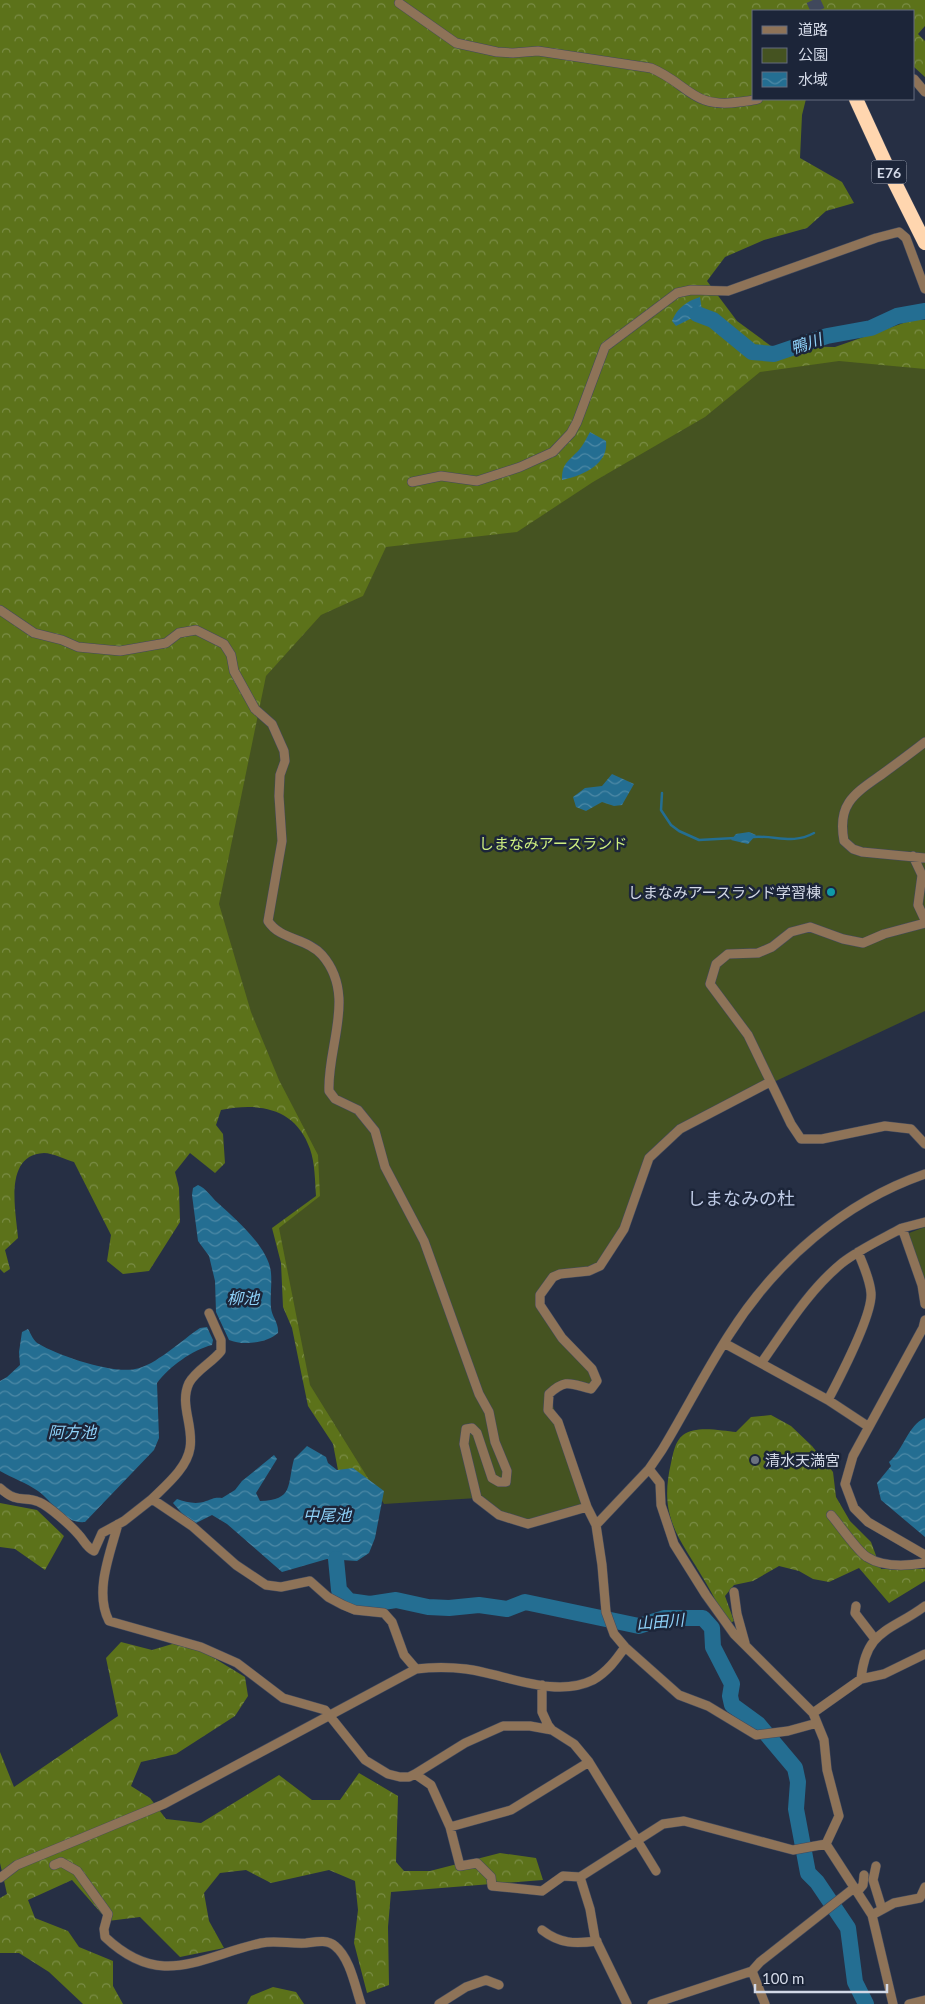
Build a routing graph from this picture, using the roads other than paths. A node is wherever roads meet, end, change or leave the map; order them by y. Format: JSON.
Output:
{"nodes":[{"id":1,"x":399,"y":3,"type":"dead end"},
{"id":2,"x":915,"y":80,"type":"edge"},
{"id":3,"x":925,"y":92,"type":"edge"},
{"id":4,"x":752,"y":100,"type":"edge"},
{"id":5,"x":856,"y":100,"type":"edge"},
{"id":6,"x":925,"y":243,"type":"edge"},
{"id":7,"x":925,"y":289,"type":"edge"},
{"id":8,"x":412,"y":482,"type":"dead end"},
{"id":9,"x":0,"y":610,"type":"edge"},
{"id":10,"x":925,"y":742,"type":"edge"},
{"id":11,"x":912,"y":856,"type":"junction"},
{"id":12,"x":925,"y":858,"type":"edge"},
{"id":13,"x":925,"y":921,"type":"edge"},
{"id":14,"x":770,"y":1082,"type":"junction"},
{"id":15,"x":925,"y":1144,"type":"edge"},
{"id":16,"x":925,"y":1174,"type":"edge"},
{"id":17,"x":925,"y":1222,"type":"edge"},
{"id":18,"x":902,"y":1228,"type":"junction"},
{"id":19,"x":858,"y":1252,"type":"junction"},
{"id":20,"x":925,"y":1304,"type":"edge"},
{"id":21,"x":209,"y":1313,"type":"dead end"},
{"id":22,"x":925,"y":1320,"type":"edge"},
{"id":23,"x":724,"y":1343,"type":"junction"},
{"id":24,"x":762,"y":1362,"type":"junction"},
{"id":25,"x":828,"y":1400,"type":"junction"},
{"id":26,"x":869,"y":1427,"type":"junction"},
{"id":27,"x":650,"y":1469,"type":"junction"},
{"id":28,"x":0,"y":1488,"type":"edge"},
{"id":29,"x":152,"y":1499,"type":"junction"},
{"id":30,"x":586,"y":1507,"type":"junction"},
{"id":31,"x":831,"y":1515,"type":"dead end"},
{"id":32,"x":118,"y":1524,"type":"junction"},
{"id":33,"x":596,"y":1525,"type":"junction"},
{"id":34,"x":925,"y":1555,"type":"edge"},
{"id":35,"x":925,"y":1563,"type":"edge"},
{"id":36,"x":734,"y":1592,"type":"dead end"},
{"id":37,"x":856,"y":1606,"type":"dead end"},
{"id":38,"x":925,"y":1606,"type":"edge"},
{"id":39,"x":875,"y":1638,"type":"junction"},
{"id":40,"x":745,"y":1643,"type":"junction"},
{"id":41,"x":625,"y":1647,"type":"junction"},
{"id":42,"x":925,"y":1654,"type":"edge"},
{"id":43,"x":416,"y":1669,"type":"junction"},
{"id":44,"x":861,"y":1679,"type":"junction"},
{"id":45,"x":542,"y":1685,"type":"junction"},
{"id":46,"x":813,"y":1713,"type":"junction"},
{"id":47,"x":330,"y":1715,"type":"junction"},
{"id":48,"x":817,"y":1722,"type":"junction"},
{"id":49,"x":552,"y":1730,"type":"junction"},
{"id":50,"x":589,"y":1762,"type":"junction"},
{"id":51,"x":415,"y":1774,"type":"junction"},
{"id":52,"x":450,"y":1827,"type":"junction"},
{"id":53,"x":638,"y":1841,"type":"junction"},
{"id":54,"x":826,"y":1844,"type":"junction"},
{"id":55,"x":54,"y":1865,"type":"dead end"},
{"id":56,"x":876,"y":1866,"type":"dead end"},
{"id":57,"x":656,"y":1871,"type":"dead end"},
{"id":58,"x":864,"y":1874,"type":"dead end"},
{"id":59,"x":580,"y":1877,"type":"junction"},
{"id":60,"x":0,"y":1878,"type":"edge"},
{"id":61,"x":925,"y":1888,"type":"edge"},
{"id":62,"x":855,"y":1890,"type":"junction"},
{"id":63,"x":882,"y":1909,"type":"junction"},
{"id":64,"x":872,"y":1915,"type":"junction"},
{"id":65,"x":542,"y":1930,"type":"dead end"},
{"id":66,"x":597,"y":1941,"type":"junction"},
{"id":67,"x":752,"y":1971,"type":"junction"},
{"id":68,"x":499,"y":1985,"type":"dead end"},
{"id":69,"x":925,"y":2000,"type":"edge"},
{"id":70,"x":361,"y":2004,"type":"edge"},
{"id":71,"x":439,"y":2004,"type":"edge"},
{"id":72,"x":627,"y":2004,"type":"edge"},
{"id":73,"x":652,"y":2004,"type":"edge"},
{"id":74,"x":764,"y":2004,"type":"edge"},
{"id":75,"x":892,"y":2004,"type":"edge"},
{"id":76,"x":909,"y":2004,"type":"edge"}],
"edges":[{"from":1,"to":4,"type":"street"},
{"from":2,"to":3,"type":"street"},
{"from":5,"to":6,"type":"highway","number":"E76"},
{"from":7,"to":8,"type":"street"},
{"from":9,"to":30,"type":"street"},
{"from":10,"to":11,"type":"street"},
{"from":11,"to":12,"type":"street"},
{"from":11,"to":13,"type":"street"},
{"from":13,"to":14,"type":"street"},
{"from":14,"to":15,"type":"street"},
{"from":14,"to":30,"type":"street"},
{"from":16,"to":23,"type":"street"},
{"from":17,"to":18,"type":"street"},
{"from":18,"to":19,"type":"street"},
{"from":18,"to":20,"type":"street"},
{"from":19,"to":24,"type":"street"},
{"from":19,"to":25,"type":"street"},
{"from":21,"to":29,"type":"street"},
{"from":22,"to":26,"type":"street"},
{"from":23,"to":24,"type":"street"},
{"from":23,"to":27,"type":"street"},
{"from":24,"to":25,"type":"street"},
{"from":25,"to":26,"type":"street"},
{"from":26,"to":34,"type":"street"},
{"from":27,"to":33,"type":"street"},
{"from":27,"to":40,"type":"street"},
{"from":28,"to":32,"type":"street"},
{"from":29,"to":32,"type":"street"},
{"from":29,"to":43,"type":"street"},
{"from":30,"to":33,"type":"street"},
{"from":31,"to":35,"type":"street"},
{"from":32,"to":47,"type":"street"},
{"from":33,"to":41,"type":"street"},
{"from":36,"to":40,"type":"street"},
{"from":37,"to":39,"type":"street"},
{"from":38,"to":39,"type":"street"},
{"from":39,"to":44,"type":"street"},
{"from":40,"to":46,"type":"street"},
{"from":41,"to":45,"type":"street"},
{"from":41,"to":48,"type":"street"},
{"from":42,"to":44,"type":"street"},
{"from":43,"to":45,"type":"street"},
{"from":43,"to":47,"type":"street"},
{"from":44,"to":46,"type":"street"},
{"from":45,"to":49,"type":"street"},
{"from":46,"to":48,"type":"street"},
{"from":47,"to":51,"type":"street"},
{"from":47,"to":60,"type":"street"},
{"from":48,"to":54,"type":"street"},
{"from":49,"to":50,"type":"street"},
{"from":49,"to":51,"type":"street"},
{"from":50,"to":52,"type":"street"},
{"from":50,"to":53,"type":"street"},
{"from":51,"to":52,"type":"street"},
{"from":52,"to":59,"type":"street"},
{"from":53,"to":54,"type":"street"},
{"from":53,"to":57,"type":"street"},
{"from":53,"to":59,"type":"street"},
{"from":54,"to":62,"type":"street"},
{"from":55,"to":70,"type":"street"},
{"from":56,"to":63,"type":"street"},
{"from":58,"to":62,"type":"street"},
{"from":59,"to":66,"type":"street"},
{"from":61,"to":63,"type":"street"},
{"from":62,"to":64,"type":"street"},
{"from":62,"to":67,"type":"street"},
{"from":63,"to":64,"type":"street"},
{"from":64,"to":75,"type":"street"},
{"from":65,"to":66,"type":"street"},
{"from":66,"to":72,"type":"street"},
{"from":67,"to":73,"type":"street"},
{"from":67,"to":74,"type":"street"},
{"from":68,"to":71,"type":"street"},
{"from":69,"to":76,"type":"street"}]}
